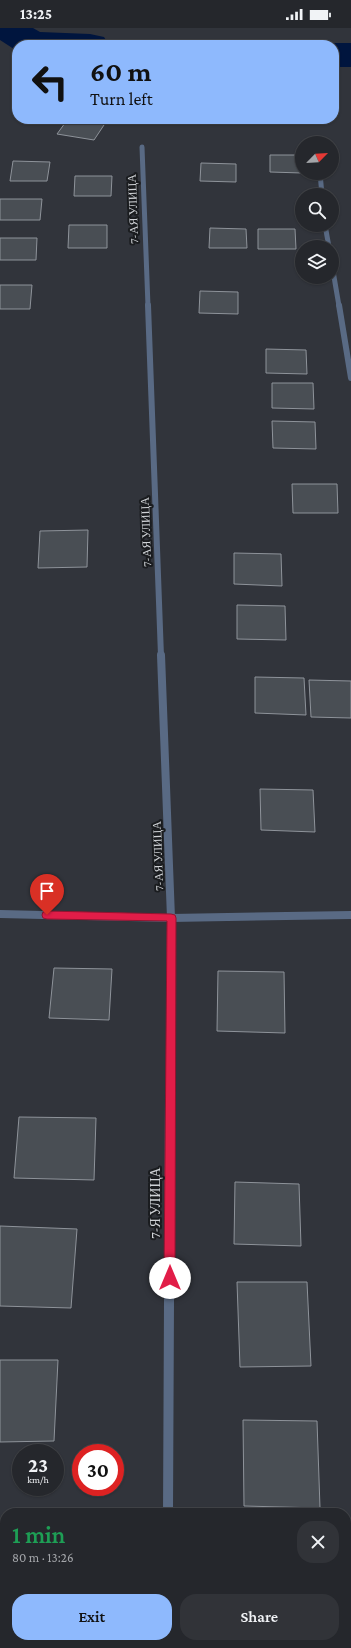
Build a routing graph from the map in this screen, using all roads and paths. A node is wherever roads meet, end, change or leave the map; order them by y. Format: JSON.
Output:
{"nodes":[{"id":1,"x":142,"y":147,"type":"dead end"},
{"id":2,"x":335,"y":284,"type":"edge"},
{"id":3,"x":351,"y":378,"type":"edge"},
{"id":4,"x":0,"y":914,"type":"edge"},
{"id":5,"x":351,"y":915,"type":"edge"},
{"id":6,"x":171,"y":918,"type":"junction"},
{"id":7,"x":168,"y":1508,"type":"edge"}],
"edges":[{"from":1,"to":6,"type":"street","name":"7-АЯ УЛИЦА"},
{"from":2,"to":3,"type":"street"},
{"from":4,"to":6,"type":"street"},
{"from":5,"to":6,"type":"street"},
{"from":6,"to":7,"type":"street","name":"7-Я УЛИЦА"}]}
